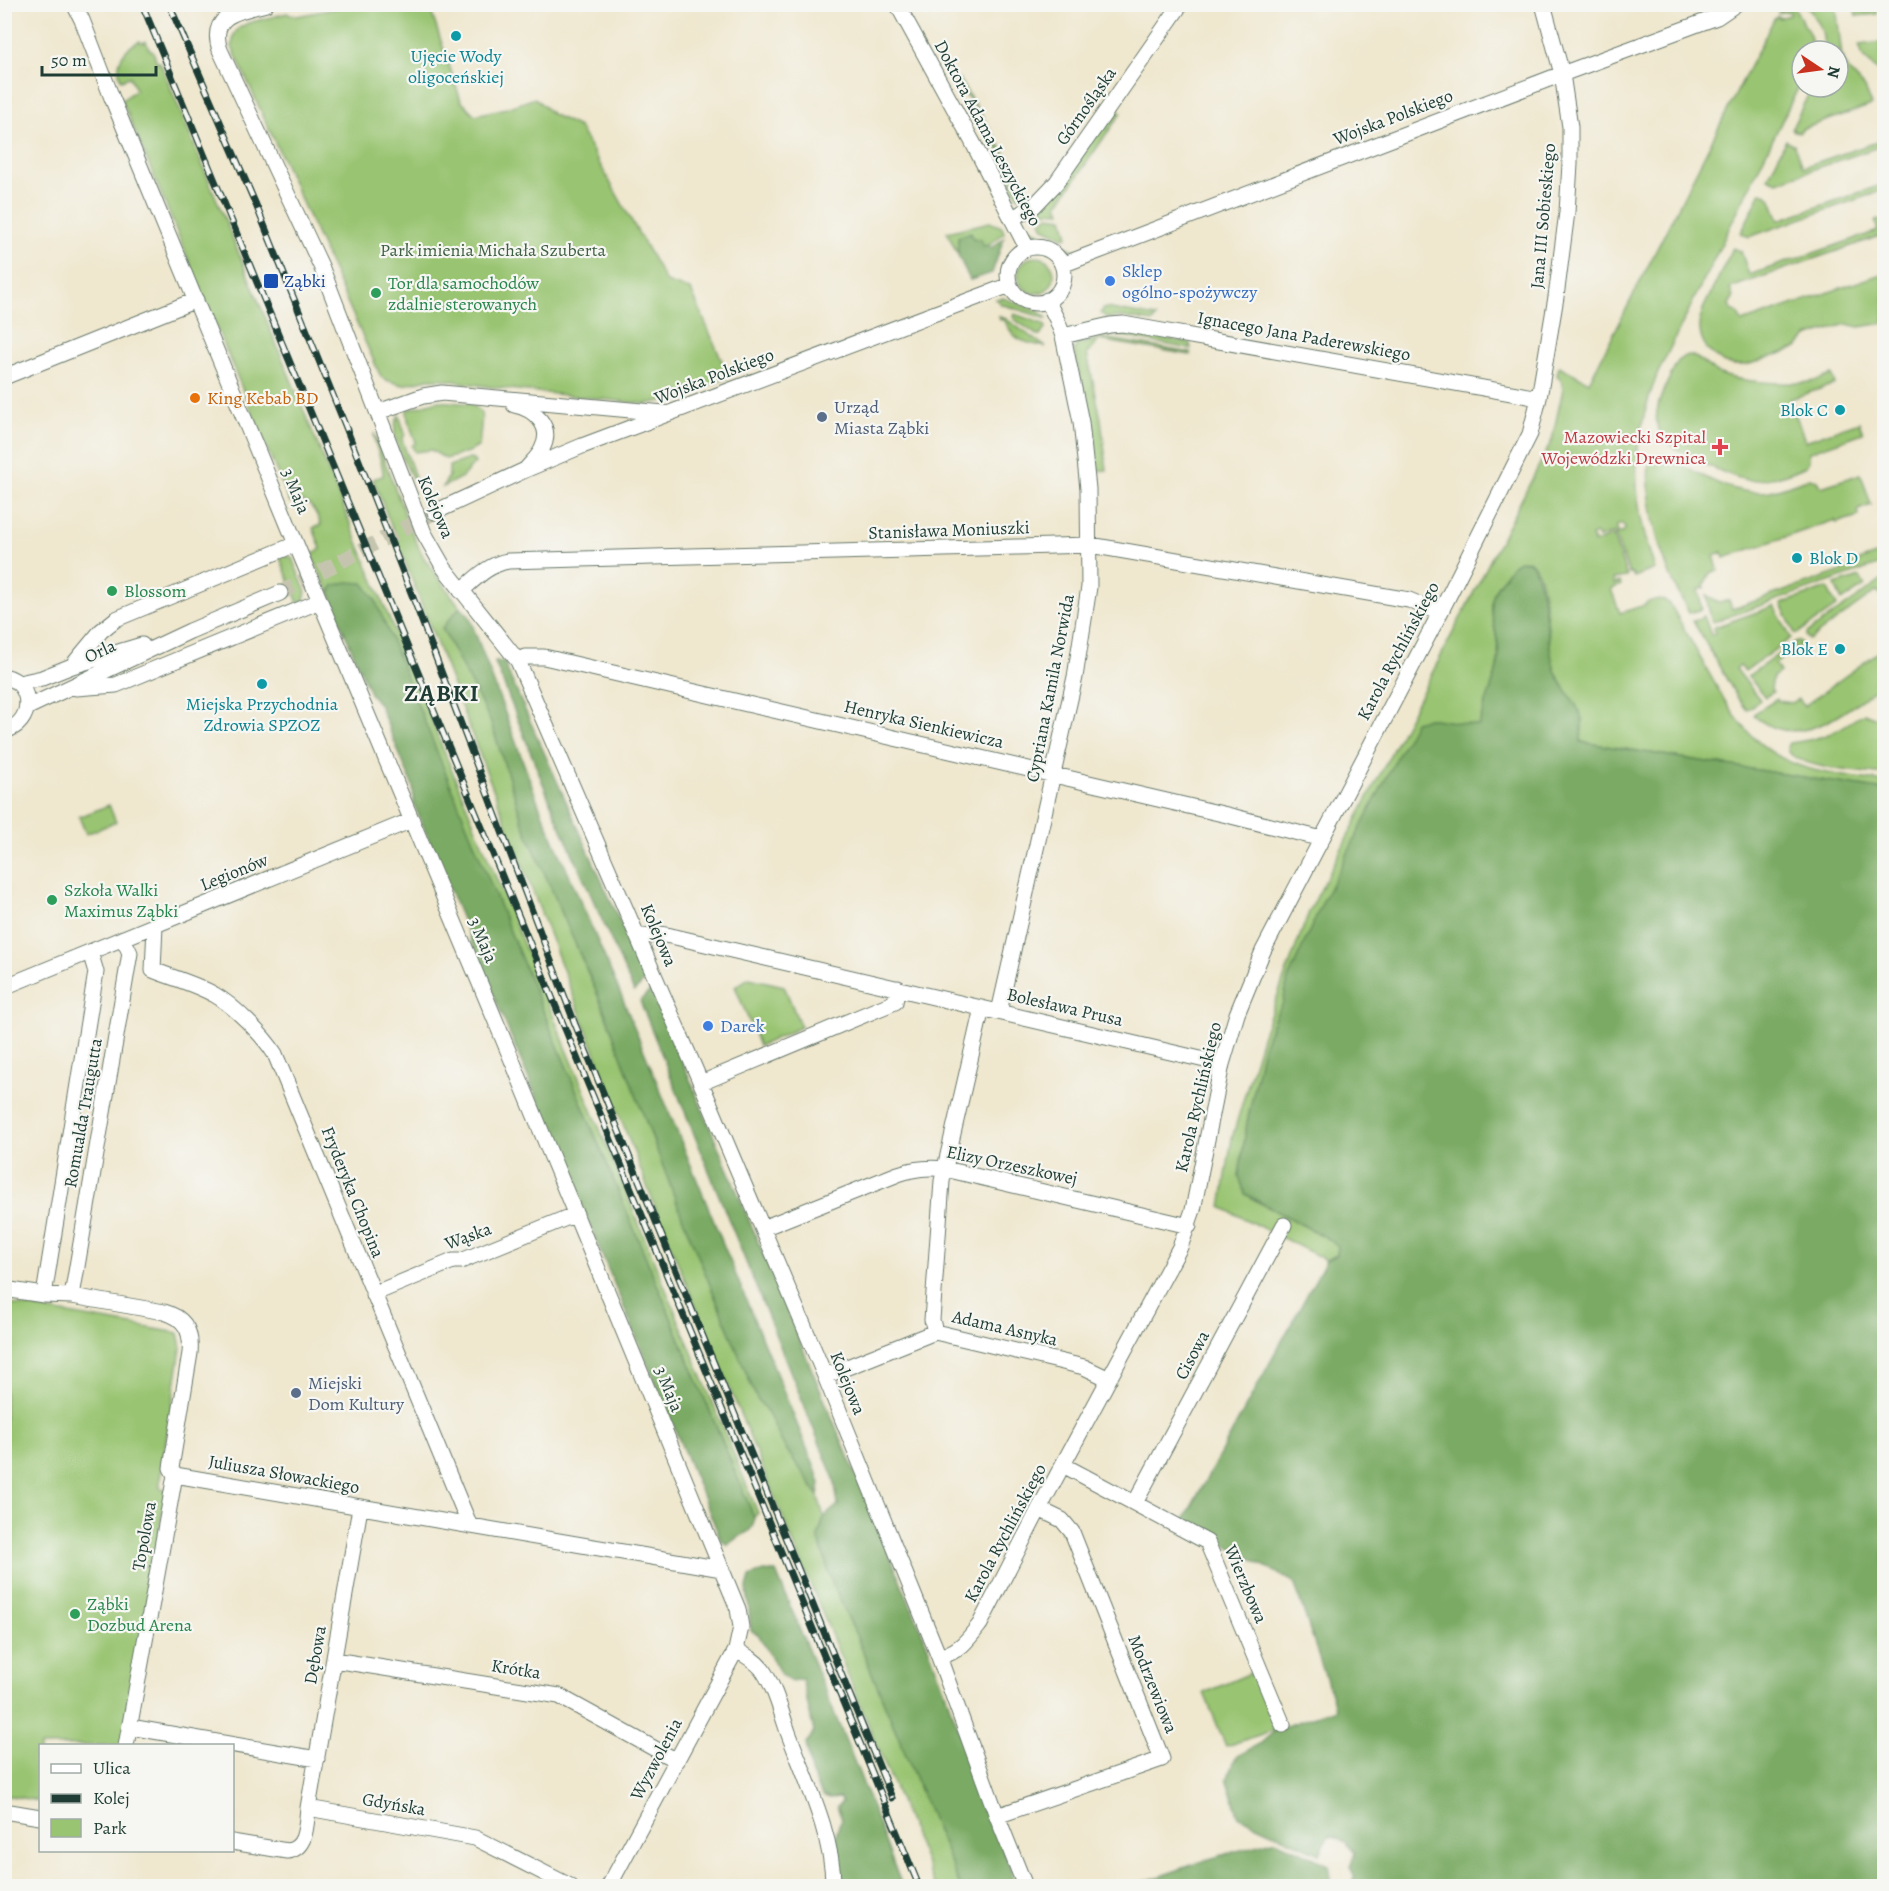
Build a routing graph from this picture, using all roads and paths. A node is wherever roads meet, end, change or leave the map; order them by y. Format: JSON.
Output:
{"nodes":[{"id":1,"x":74,"y":4,"type":"edge"},
{"id":2,"x":897,"y":4,"type":"edge"},
{"id":3,"x":1181,"y":4,"type":"edge"},
{"id":4,"x":1543,"y":4,"type":"edge"},
{"id":5,"x":1736,"y":4,"type":"edge"},
{"id":6,"x":257,"y":6,"type":"edge"},
{"id":7,"x":1562,"y":74,"type":"junction"},
{"id":8,"x":1013,"y":218,"type":"junction"},
{"id":9,"x":1027,"y":248,"type":"junction"},
{"id":10,"x":1062,"y":265,"type":"junction"},
{"id":11,"x":1010,"y":285,"type":"junction"},
{"id":12,"x":196,"y":300,"type":"junction"},
{"id":13,"x":1047,"y":300,"type":"junction"},
{"id":14,"x":1063,"y":336,"type":"junction"},
{"id":15,"x":4,"y":377,"type":"edge"},
{"id":16,"x":1539,"y":398,"type":"junction"},
{"id":17,"x":495,"y":399,"type":"junction"},
{"id":18,"x":378,"y":411,"type":"junction"},
{"id":19,"x":672,"y":414,"type":"junction"},
{"id":20,"x":525,"y":470,"type":"junction"},
{"id":21,"x":435,"y":512,"type":"tunnel mouth"},
{"id":22,"x":296,"y":544,"type":"junction"},
{"id":23,"x":1090,"y":545,"type":"junction"},
{"id":24,"x":461,"y":591,"type":"junction"},
{"id":25,"x":280,"y":593,"type":"tunnel mouth"},
{"id":26,"x":320,"y":601,"type":"junction"},
{"id":27,"x":1440,"y":613,"type":"junction"},
{"id":28,"x":190,"y":631,"type":"junction"},
{"id":29,"x":518,"y":661,"type":"junction"},
{"id":30,"x":72,"y":666,"type":"junction"},
{"id":31,"x":4,"y":676,"type":"edge"},
{"id":32,"x":19,"y":683,"type":"junction"},
{"id":33,"x":68,"y":688,"type":"junction"},
{"id":34,"x":28,"y":707,"type":"junction"},
{"id":35,"x":4,"y":731,"type":"edge"},
{"id":36,"x":1053,"y":774,"type":"junction"},
{"id":37,"x":412,"y":820,"type":"junction"},
{"id":38,"x":1322,"y":839,"type":"junction"},
{"id":39,"x":154,"y":926,"type":"junction"},
{"id":40,"x":638,"y":937,"type":"junction"},
{"id":41,"x":123,"y":938,"type":"junction"},
{"id":42,"x":90,"y":952,"type":"junction"},
{"id":43,"x":4,"y":987,"type":"edge"},
{"id":44,"x":898,"y":988,"type":"junction"},
{"id":45,"x":982,"y":1008,"type":"junction"},
{"id":46,"x":999,"y":1012,"type":"junction"},
{"id":47,"x":1222,"y":1064,"type":"junction"},
{"id":48,"x":701,"y":1083,"type":"junction"},
{"id":49,"x":945,"y":1169,"type":"junction"},
{"id":50,"x":576,"y":1214,"type":"junction"},
{"id":51,"x":1284,"y":1225,"type":"dead end"},
{"id":52,"x":1189,"y":1226,"type":"junction"},
{"id":53,"x":763,"y":1228,"type":"junction"},
{"id":54,"x":4,"y":1289,"type":"edge"},
{"id":55,"x":373,"y":1294,"type":"junction"},
{"id":56,"x":44,"y":1295,"type":"junction"},
{"id":57,"x":72,"y":1296,"type":"junction"},
{"id":58,"x":935,"y":1332,"type":"junction"},
{"id":59,"x":825,"y":1376,"type":"junction"},
{"id":60,"x":1109,"y":1379,"type":"junction"},
{"id":61,"x":1063,"y":1465,"type":"junction"},
{"id":62,"x":175,"y":1474,"type":"junction"},
{"id":63,"x":1134,"y":1503,"type":"junction"},
{"id":64,"x":360,"y":1508,"type":"junction"},
{"id":65,"x":1039,"y":1509,"type":"junction"},
{"id":66,"x":470,"y":1526,"type":"junction"},
{"id":67,"x":722,"y":1569,"type":"junction"},
{"id":68,"x":736,"y":1650,"type":"junction"},
{"id":69,"x":939,"y":1658,"type":"junction"},
{"id":70,"x":334,"y":1660,"type":"junction"},
{"id":71,"x":1283,"y":1725,"type":"dead end"},
{"id":72,"x":129,"y":1727,"type":"junction"},
{"id":73,"x":126,"y":1744,"type":"edge"},
{"id":74,"x":229,"y":1744,"type":"edge"},
{"id":75,"x":234,"y":1745,"type":"edge"},
{"id":76,"x":317,"y":1759,"type":"junction"},
{"id":77,"x":677,"y":1761,"type":"junction"},
{"id":78,"x":308,"y":1808,"type":"junction"},
{"id":79,"x":4,"y":1811,"type":"edge"},
{"id":80,"x":997,"y":1816,"type":"junction"},
{"id":81,"x":39,"y":1817,"type":"edge"},
{"id":82,"x":234,"y":1842,"type":"edge"},
{"id":83,"x":570,"y":1887,"type":"edge"},
{"id":84,"x":609,"y":1887,"type":"edge"},
{"id":85,"x":833,"y":1887,"type":"edge"},
{"id":86,"x":1025,"y":1887,"type":"edge"}],
"edges":[{"from":1,"to":12,"type":"street","name":"3 Maja"},
{"from":2,"to":8,"type":"street","name":"Doktora Adama Leszyckiego"},
{"from":3,"to":8,"type":"street","name":"Górnośląska"},
{"from":4,"to":7,"type":"street","name":"Jana III Sobieskiego"},
{"from":5,"to":7,"type":"street","name":"Wojska Polskiego"},
{"from":6,"to":18,"type":"street","name":"Kolejowa"},
{"from":7,"to":10,"type":"street","name":"Wojska Polskiego"},
{"from":7,"to":16,"type":"street","name":"Jana III Sobieskiego"},
{"from":8,"to":9,"type":"street","name":"Doktora Adama Leszyckiego"},
{"from":9,"to":10,"type":"street"},
{"from":9,"to":11,"type":"street"},
{"from":10,"to":13,"type":"street"},
{"from":11,"to":13,"type":"street"},
{"from":11,"to":19,"type":"street","name":"Wojska Polskiego"},
{"from":12,"to":15,"type":"street"},
{"from":12,"to":22,"type":"street","name":"3 Maja"},
{"from":13,"to":14,"type":"street","name":"Cypriana Kamila Norwida"},
{"from":14,"to":16,"type":"street","name":"Ignacego Jana Paderewskiego"},
{"from":14,"to":23,"type":"street","name":"Cypriana Kamila Norwida"},
{"from":16,"to":27,"type":"street","name":"Karola Rychlińskiego"},
{"from":17,"to":18,"type":"street"},
{"from":17,"to":19,"type":"street"},
{"from":17,"to":20,"type":"street"},
{"from":18,"to":24,"type":"street","name":"Kolejowa"},
{"from":19,"to":20,"type":"street","name":"Wojska Polskiego"},
{"from":20,"to":21,"type":"street","name":"Wojska Polskiego"},
{"from":22,"to":26,"type":"street","name":"3 Maja"},
{"from":22,"to":30,"type":"street"},
{"from":23,"to":24,"type":"street","name":"Stanisława Moniuszki"},
{"from":23,"to":27,"type":"street","name":"Stanisława Moniuszki"},
{"from":23,"to":36,"type":"street","name":"Cypriana Kamila Norwida"},
{"from":24,"to":29,"type":"street","name":"Kolejowa"},
{"from":25,"to":28,"type":"street","name":"Orla"},
{"from":26,"to":33,"type":"street"},
{"from":26,"to":37,"type":"street","name":"3 Maja"},
{"from":27,"to":38,"type":"street","name":"Karola Rychlińskiego"},
{"from":28,"to":30,"type":"street","name":"Orla"},
{"from":28,"to":33,"type":"street","name":"Orla"},
{"from":29,"to":36,"type":"street","name":"Henryka Sienkiewicza"},
{"from":29,"to":40,"type":"street","name":"Kolejowa"},
{"from":30,"to":32,"type":"street","name":"Orla"},
{"from":31,"to":32,"type":"street"},
{"from":32,"to":34,"type":"street"},
{"from":33,"to":34,"type":"street","name":"Orla"},
{"from":34,"to":35,"type":"street"},
{"from":36,"to":38,"type":"street","name":"Henryka Sienkiewicza"},
{"from":36,"to":46,"type":"street","name":"Cypriana Kamila Norwida"},
{"from":37,"to":39,"type":"street","name":"Legionów"},
{"from":37,"to":50,"type":"street","name":"3 Maja"},
{"from":38,"to":47,"type":"street","name":"Karola Rychlińskiego"},
{"from":39,"to":41,"type":"street","name":"Legionów"},
{"from":39,"to":55,"type":"street","name":"Fryderyka Chopina"},
{"from":40,"to":44,"type":"street","name":"Bolesława Prusa"},
{"from":40,"to":48,"type":"street","name":"Kolejowa"},
{"from":41,"to":42,"type":"street","name":"Legionów"},
{"from":41,"to":57,"type":"street","name":"Romualda Traugutta"},
{"from":42,"to":43,"type":"street","name":"Legionów"},
{"from":42,"to":56,"type":"street","name":"Romualda Traugutta"},
{"from":44,"to":45,"type":"street","name":"Bolesława Prusa"},
{"from":44,"to":48,"type":"street"},
{"from":45,"to":46,"type":"street","name":"Bolesława Prusa"},
{"from":45,"to":49,"type":"street"},
{"from":46,"to":47,"type":"street","name":"Bolesława Prusa"},
{"from":47,"to":52,"type":"street","name":"Karola Rychlińskiego"},
{"from":48,"to":53,"type":"street","name":"Kolejowa"},
{"from":49,"to":52,"type":"street","name":"Elizy Orzeszkowej"},
{"from":49,"to":53,"type":"street","name":"Elizy Orzeszkowej"},
{"from":49,"to":58,"type":"street"},
{"from":50,"to":55,"type":"street","name":"Wąska"},
{"from":50,"to":67,"type":"street","name":"3 Maja"},
{"from":51,"to":63,"type":"street","name":"Cisowa"},
{"from":52,"to":60,"type":"street","name":"Karola Rychlińskiego"},
{"from":53,"to":59,"type":"street","name":"Kolejowa"},
{"from":54,"to":56,"type":"street"},
{"from":55,"to":66,"type":"street","name":"Fryderyka Chopina"},
{"from":56,"to":57,"type":"street"},
{"from":57,"to":62,"type":"street"},
{"from":58,"to":59,"type":"street","name":"Adama Asnyka"},
{"from":58,"to":60,"type":"street","name":"Adama Asnyka"},
{"from":59,"to":69,"type":"street","name":"Kolejowa"},
{"from":60,"to":61,"type":"street","name":"Karola Rychlińskiego"},
{"from":61,"to":63,"type":"street","name":"Wierzbowa"},
{"from":61,"to":65,"type":"street","name":"Karola Rychlińskiego"},
{"from":62,"to":64,"type":"street","name":"Juliusza Słowackiego"},
{"from":62,"to":72,"type":"street","name":"Topolowa"},
{"from":63,"to":71,"type":"street","name":"Wierzbowa"},
{"from":64,"to":66,"type":"street","name":"Juliusza Słowackiego"},
{"from":64,"to":70,"type":"street","name":"Dębowa"},
{"from":65,"to":69,"type":"street","name":"Karola Rychlińskiego"},
{"from":65,"to":80,"type":"street","name":"Modrzewiowa"},
{"from":66,"to":67,"type":"street","name":"Juliusza Słowackiego"},
{"from":67,"to":68,"type":"street","name":"3 Maja"},
{"from":68,"to":77,"type":"street","name":"Wyzwolenia"},
{"from":68,"to":85,"type":"street"},
{"from":69,"to":80,"type":"street","name":"Kolejowa"},
{"from":70,"to":76,"type":"street","name":"Dębowa"},
{"from":70,"to":77,"type":"street","name":"Krótka"},
{"from":72,"to":73,"type":"street","name":"Topolowa"},
{"from":72,"to":74,"type":"street"},
{"from":75,"to":76,"type":"street"},
{"from":76,"to":78,"type":"street","name":"Dębowa"},
{"from":77,"to":84,"type":"street","name":"Wyzwolenia"},
{"from":78,"to":82,"type":"street"},
{"from":78,"to":83,"type":"street","name":"Gdyńska"},
{"from":79,"to":81,"type":"street"},
{"from":80,"to":86,"type":"street","name":"Kolejowa"}]}
